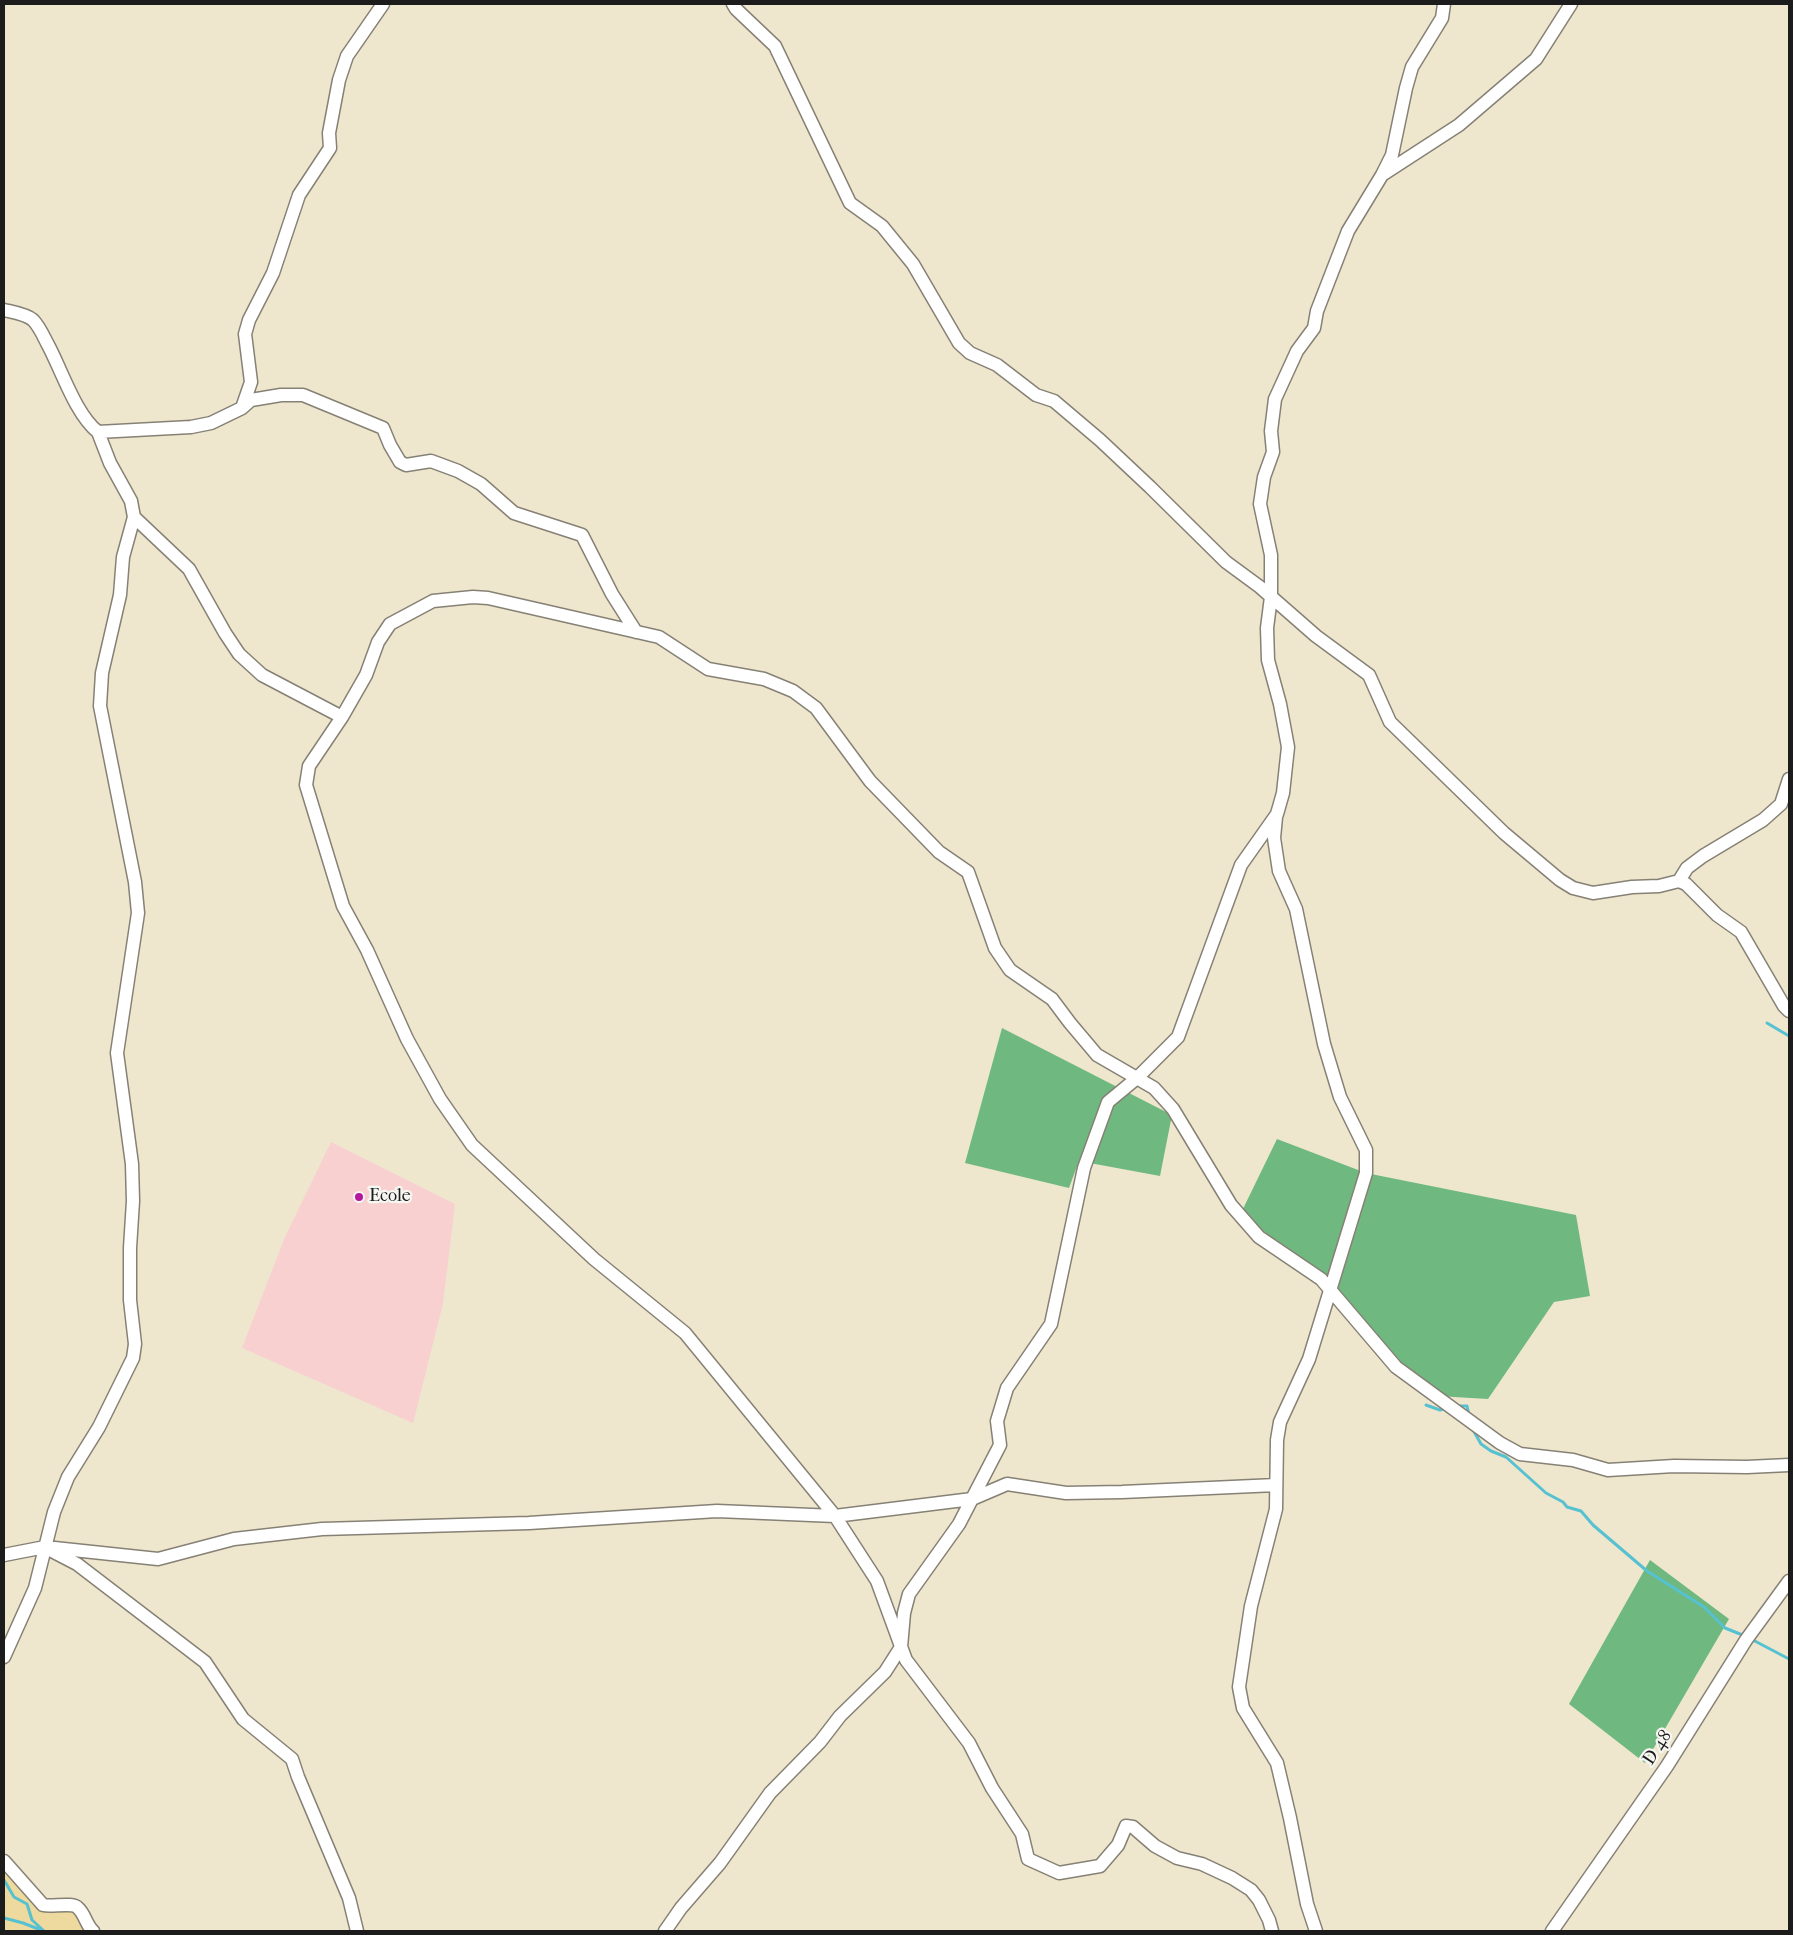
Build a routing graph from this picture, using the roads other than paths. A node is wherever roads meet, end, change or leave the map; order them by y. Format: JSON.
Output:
{"nodes":[{"id":1,"x":383,"y":4,"type":"edge"},
{"id":2,"x":733,"y":4,"type":"edge"},
{"id":3,"x":1444,"y":4,"type":"edge"},
{"id":4,"x":1571,"y":4,"type":"edge"},
{"id":5,"x":1382,"y":175,"type":"junction"},
{"id":6,"x":4,"y":310,"type":"edge"},
{"id":7,"x":242,"y":408,"type":"junction"},
{"id":8,"x":98,"y":432,"type":"junction"},
{"id":9,"x":134,"y":516,"type":"junction"},
{"id":10,"x":1272,"y":597,"type":"junction"},
{"id":11,"x":636,"y":632,"type":"junction"},
{"id":12,"x":342,"y":718,"type":"junction"},
{"id":13,"x":1789,"y":779,"type":"edge"},
{"id":14,"x":1277,"y":814,"type":"junction"},
{"id":15,"x":1679,"y":881,"type":"junction"},
{"id":16,"x":1789,"y":1011,"type":"edge"},
{"id":17,"x":1137,"y":1078,"type":"junction"},
{"id":18,"x":1329,"y":1289,"type":"junction"},
{"id":19,"x":1789,"y":1465,"type":"edge"},
{"id":20,"x":1276,"y":1486,"type":"junction"},
{"id":21,"x":972,"y":1498,"type":"junction"},
{"id":22,"x":835,"y":1516,"type":"junction"},
{"id":23,"x":45,"y":1547,"type":"junction"},
{"id":24,"x":4,"y":1555,"type":"edge"},
{"id":25,"x":1789,"y":1581,"type":"edge"},
{"id":26,"x":901,"y":1647,"type":"junction"},
{"id":27,"x":4,"y":1657,"type":"edge"},
{"id":28,"x":4,"y":1860,"type":"edge"},
{"id":29,"x":93,"y":1931,"type":"edge"},
{"id":30,"x":357,"y":1931,"type":"edge"},
{"id":31,"x":665,"y":1931,"type":"edge"},
{"id":32,"x":1272,"y":1931,"type":"edge"},
{"id":33,"x":1316,"y":1931,"type":"edge"},
{"id":34,"x":1552,"y":1931,"type":"edge"}],
"edges":[{"from":1,"to":7,"type":"street"},
{"from":2,"to":10,"type":"street"},
{"from":3,"to":5,"type":"street"},
{"from":4,"to":5,"type":"street"},
{"from":5,"to":10,"type":"street"},
{"from":6,"to":8,"type":"street"},
{"from":7,"to":8,"type":"street"},
{"from":7,"to":11,"type":"street"},
{"from":8,"to":9,"type":"street"},
{"from":9,"to":12,"type":"street"},
{"from":9,"to":23,"type":"street"},
{"from":10,"to":14,"type":"street"},
{"from":10,"to":15,"type":"street"},
{"from":11,"to":12,"type":"street"},
{"from":11,"to":17,"type":"street"},
{"from":12,"to":22,"type":"street"},
{"from":13,"to":15,"type":"street"},
{"from":14,"to":17,"type":"street"},
{"from":14,"to":18,"type":"street"},
{"from":15,"to":16,"type":"street"},
{"from":17,"to":18,"type":"street"},
{"from":17,"to":21,"type":"street"},
{"from":18,"to":19,"type":"street"},
{"from":18,"to":20,"type":"street"},
{"from":20,"to":21,"type":"street"},
{"from":20,"to":33,"type":"street"},
{"from":21,"to":22,"type":"street"},
{"from":21,"to":26,"type":"street"},
{"from":22,"to":23,"type":"street"},
{"from":22,"to":26,"type":"street"},
{"from":23,"to":24,"type":"street"},
{"from":23,"to":27,"type":"street"},
{"from":23,"to":30,"type":"street"},
{"from":25,"to":34,"type":"street","name":"D 48"},
{"from":26,"to":31,"type":"street"},
{"from":26,"to":32,"type":"street"},
{"from":28,"to":29,"type":"street"}]}
